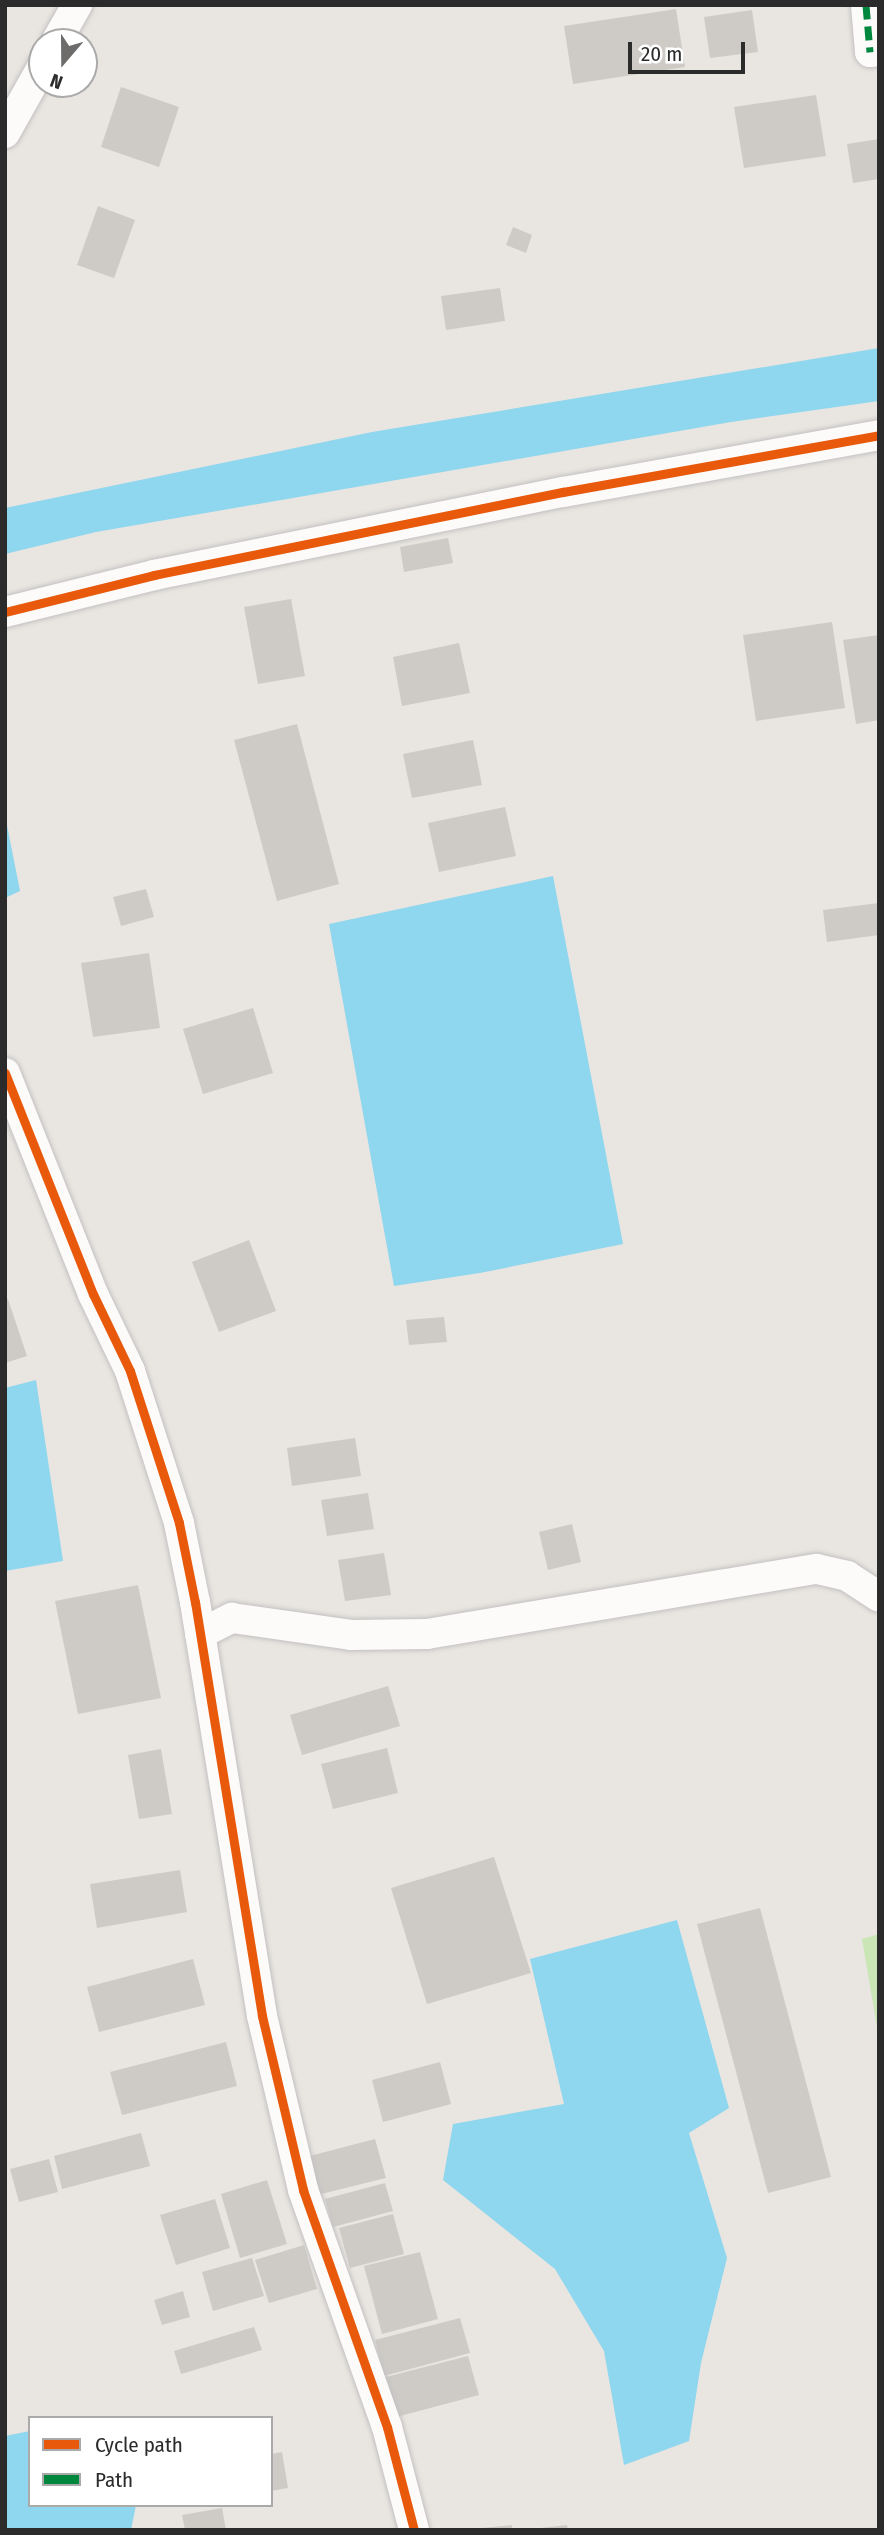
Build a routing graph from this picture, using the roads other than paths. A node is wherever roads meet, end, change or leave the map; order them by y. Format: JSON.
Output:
{"nodes":[{"id":1,"x":77,"y":5,"type":"edge"},
{"id":2,"x":866,"y":5,"type":"edge"},
{"id":3,"x":64,"y":28,"type":"edge"},
{"id":4,"x":879,"y":51,"type":"edge"},
{"id":5,"x":28,"y":92,"type":"edge"},
{"id":6,"x":5,"y":133,"type":"edge"},
{"id":7,"x":879,"y":435,"type":"edge"},
{"id":8,"x":5,"y":612,"type":"edge"},
{"id":9,"x":5,"y":1073,"type":"edge"},
{"id":10,"x":879,"y":1597,"type":"edge"},
{"id":11,"x":200,"y":1634,"type":"junction"},
{"id":12,"x":414,"y":2530,"type":"edge"}],
"edges":[{"from":1,"to":3,"type":"street"},
{"from":2,"to":4,"type":"street"},
{"from":5,"to":6,"type":"street"},
{"from":7,"to":8,"type":"street"},
{"from":9,"to":11,"type":"street"},
{"from":10,"to":11,"type":"street"},
{"from":11,"to":12,"type":"street"}]}
